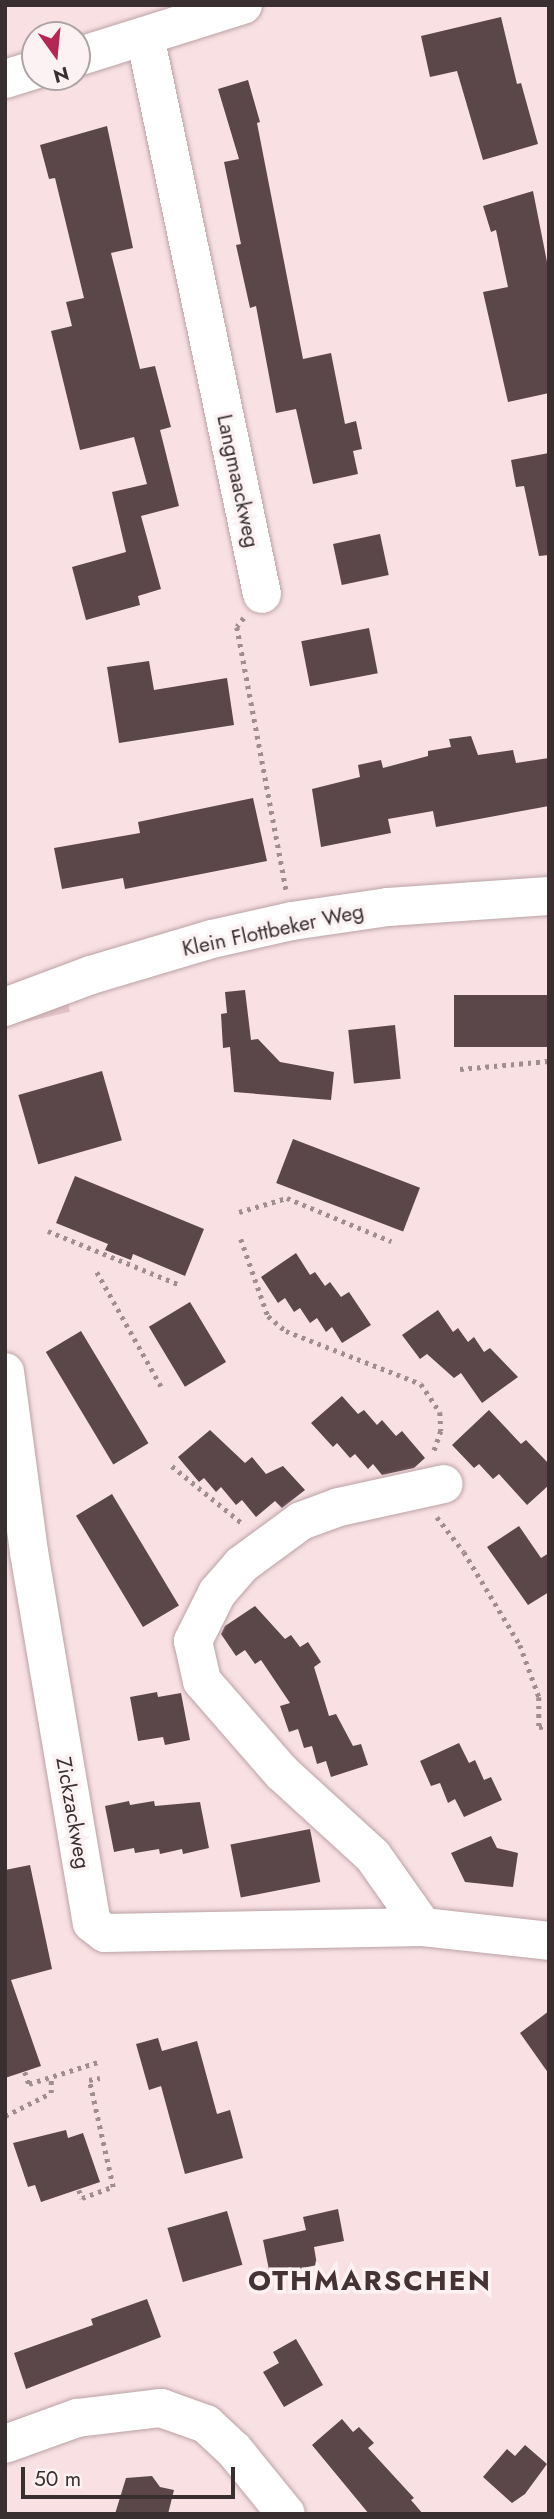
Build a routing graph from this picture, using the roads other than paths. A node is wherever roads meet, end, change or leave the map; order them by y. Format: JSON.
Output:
{"nodes":[{"id":1,"x":243,"y":5,"type":"edge"},
{"id":2,"x":145,"y":36,"type":"junction"},
{"id":3,"x":91,"y":53,"type":"edge"},
{"id":4,"x":262,"y":594,"type":"road end"},
{"id":5,"x":549,"y":896,"type":"edge"},
{"id":6,"x":5,"y":1007,"type":"edge"},
{"id":7,"x":5,"y":1372,"type":"edge"},
{"id":8,"x":444,"y":1484,"type":"dead end"},
{"id":9,"x":422,"y":1927,"type":"junction"},
{"id":10,"x":549,"y":1941,"type":"edge"},
{"id":11,"x":5,"y":2444,"type":"edge"},
{"id":12,"x":286,"y":2514,"type":"edge"}],
"edges":[{"from":1,"to":2,"type":"street"},
{"from":2,"to":3,"type":"street"},
{"from":2,"to":4,"type":"street","name":"Langmaackweg"},
{"from":5,"to":6,"type":"street","name":"Klein Flottbeker Weg"},
{"from":7,"to":9,"type":"street","name":"Zickzackweg"},
{"from":8,"to":9,"type":"street"},
{"from":9,"to":10,"type":"street","name":"Zickzackweg"},
{"from":11,"to":12,"type":"street"}]}
